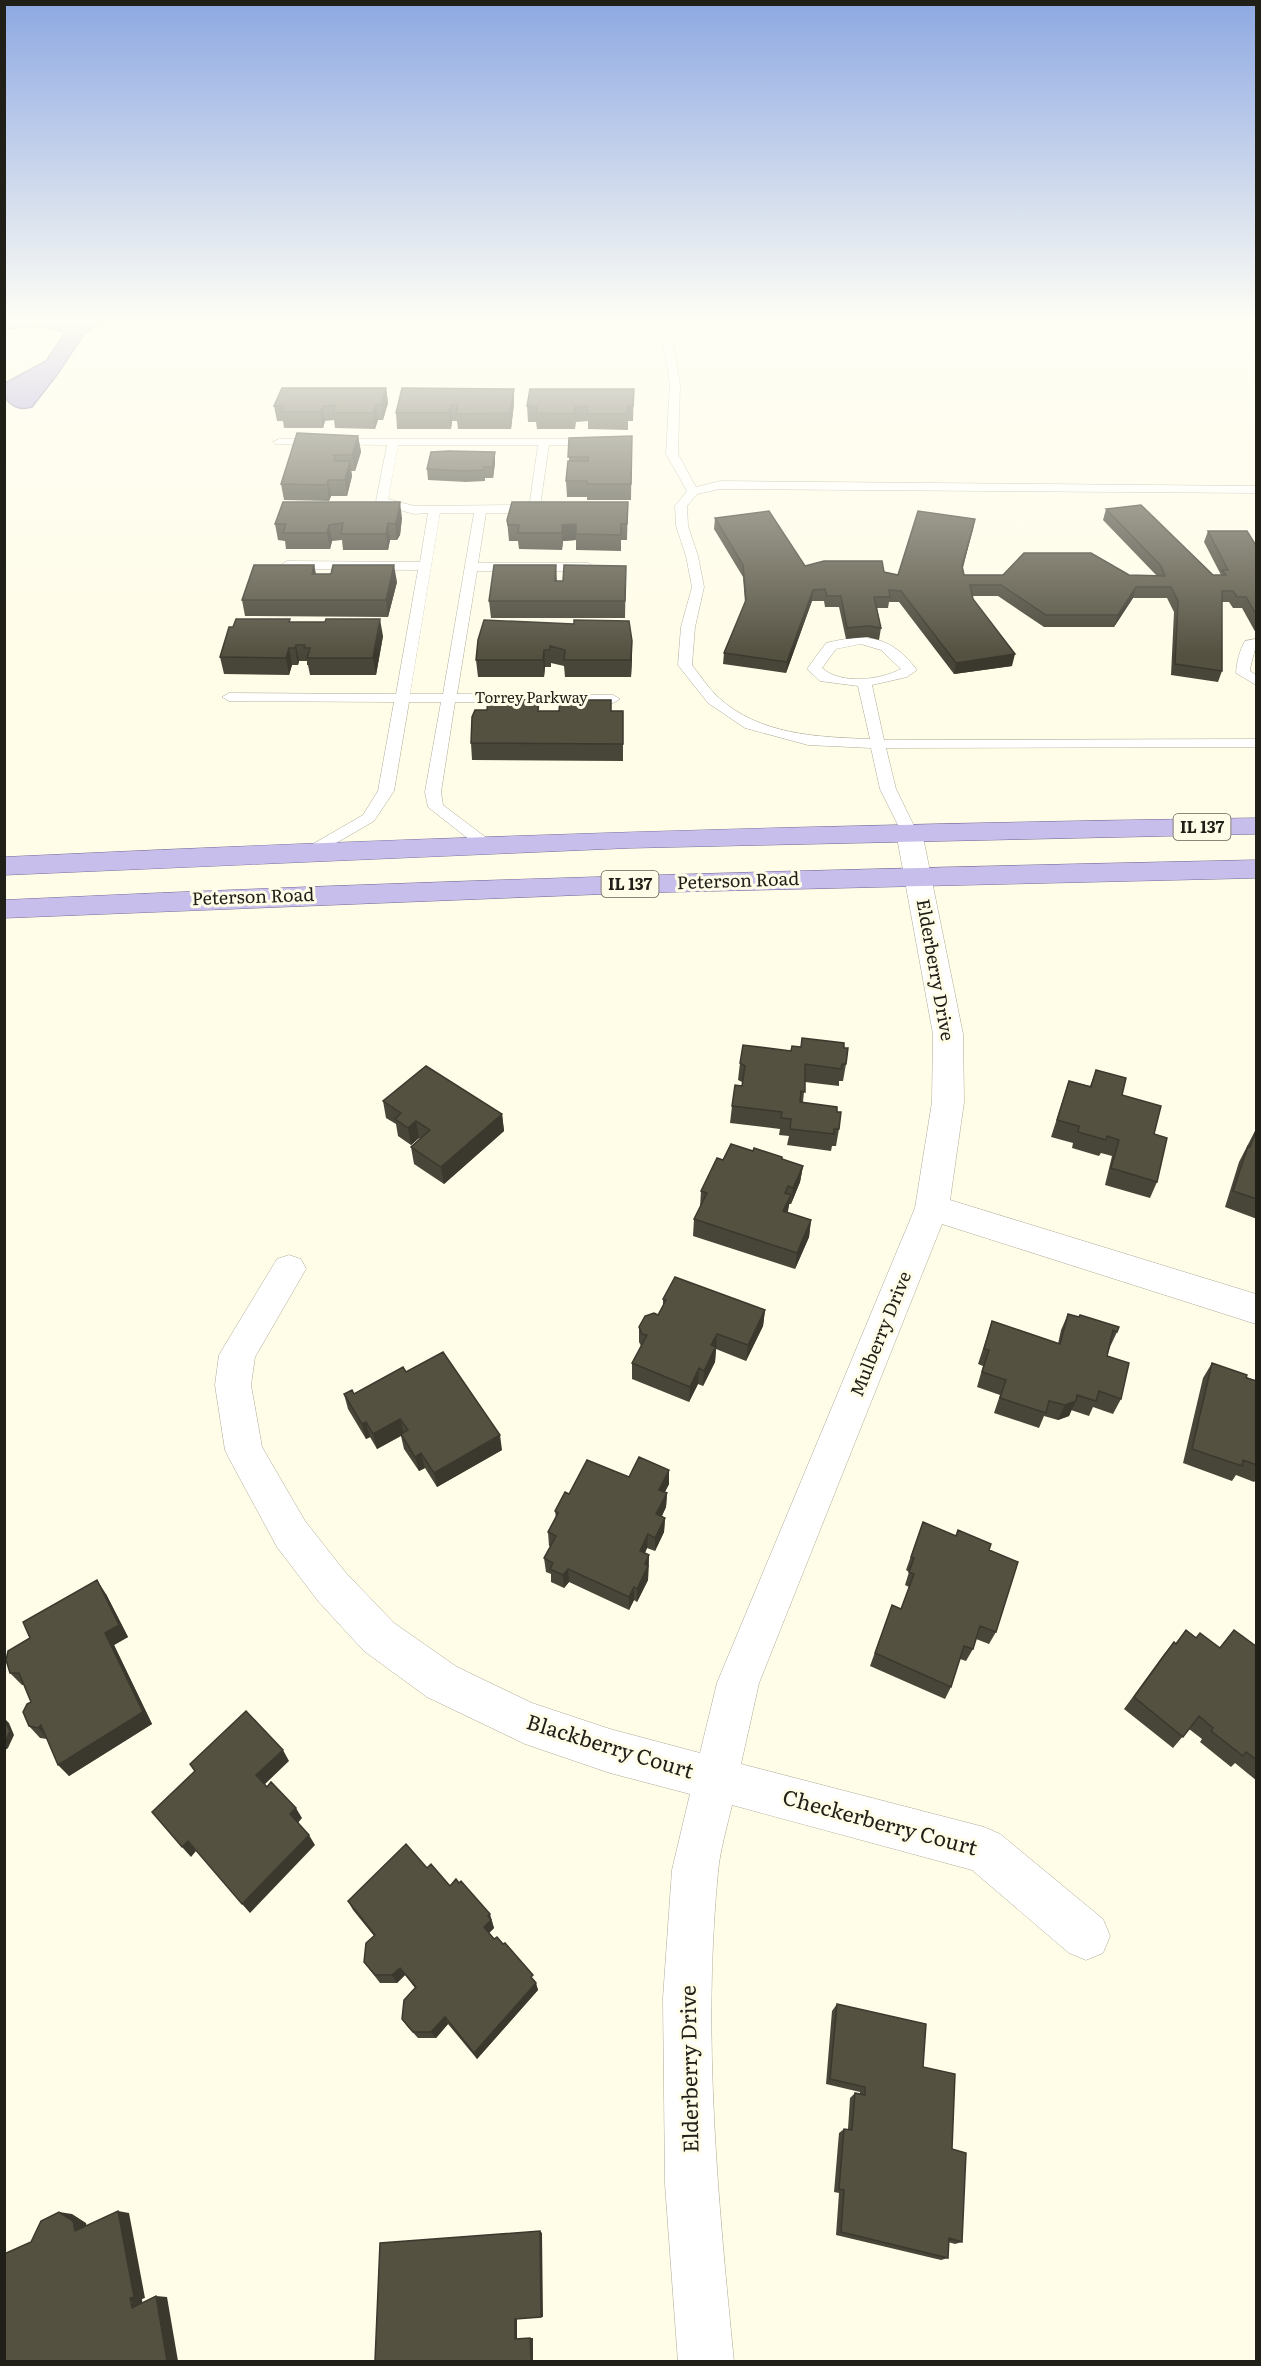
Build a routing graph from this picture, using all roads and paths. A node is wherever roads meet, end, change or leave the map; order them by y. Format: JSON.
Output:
{"nodes":[{"id":1,"x":673,"y":434,"type":"edge"},
{"id":2,"x":279,"y":442,"type":"dead end"},
{"id":3,"x":393,"y":442,"type":"junction"},
{"id":4,"x":544,"y":442,"type":"junction"},
{"id":5,"x":603,"y":442,"type":"edge"},
{"id":6,"x":1257,"y":489,"type":"edge"},
{"id":7,"x":693,"y":491,"type":"junction"},
{"id":8,"x":481,"y":509,"type":"junction"},
{"id":9,"x":435,"y":510,"type":"junction"},
{"id":10,"x":272,"y":565,"type":"edge"},
{"id":11,"x":425,"y":566,"type":"junction"},
{"id":12,"x":471,"y":567,"type":"junction"},
{"id":13,"x":607,"y":567,"type":"edge"},
{"id":14,"x":1257,"y":643,"type":"edge"},
{"id":15,"x":1257,"y":681,"type":"edge"},
{"id":16,"x":864,"y":682,"type":"junction"},
{"id":17,"x":229,"y":697,"type":"dead end"},
{"id":18,"x":449,"y":698,"type":"junction"},
{"id":19,"x":402,"y":699,"type":"junction"},
{"id":20,"x":614,"y":699,"type":"dead end"},
{"id":21,"x":1257,"y":743,"type":"edge"},
{"id":22,"x":879,"y":744,"type":"junction"},
{"id":23,"x":1257,"y":826,"type":"edge"},
{"id":24,"x":909,"y":832,"type":"junction"},
{"id":25,"x":486,"y":845,"type":"junction"},
{"id":26,"x":312,"y":852,"type":"junction"},
{"id":27,"x":4,"y":866,"type":"edge"},
{"id":28,"x":1257,"y":869,"type":"edge"},
{"id":29,"x":918,"y":875,"type":"junction"},
{"id":30,"x":4,"y":909,"type":"edge"},
{"id":31,"x":932,"y":1208,"type":"junction"},
{"id":32,"x":290,"y":1269,"type":"dead end"},
{"id":33,"x":1257,"y":1309,"type":"edge"},
{"id":34,"x":716,"y":1779,"type":"junction"},
{"id":35,"x":1086,"y":1936,"type":"dead end"},
{"id":36,"x":706,"y":2361,"type":"edge"}],
"edges":[{"from":1,"to":7,"type":"lane"},
{"from":2,"to":3,"type":"lane"},
{"from":3,"to":4,"type":"lane"},
{"from":3,"to":9,"type":"lane"},
{"from":4,"to":5,"type":"lane"},
{"from":4,"to":8,"type":"lane"},
{"from":6,"to":7,"type":"lane"},
{"from":7,"to":22,"type":"lane"},
{"from":8,"to":9,"type":"lane"},
{"from":8,"to":12,"type":"lane","name":"Torrey Parkway"},
{"from":9,"to":11,"type":"lane"},
{"from":10,"to":11,"type":"lane"},
{"from":11,"to":19,"type":"lane"},
{"from":12,"to":13,"type":"lane"},
{"from":12,"to":18,"type":"lane","name":"Torrey Parkway"},
{"from":14,"to":15,"type":"lane"},
{"from":16,"to":16,"type":"lane"},
{"from":16,"to":22,"type":"lane"},
{"from":17,"to":19,"type":"lane","name":"Torrey Parkway"},
{"from":18,"to":19,"type":"lane","name":"Torrey Parkway"},
{"from":18,"to":20,"type":"lane","name":"Torrey Parkway"},
{"from":18,"to":25,"type":"lane","name":"Torrey Parkway"},
{"from":19,"to":26,"type":"lane"},
{"from":21,"to":22,"type":"lane"},
{"from":22,"to":24,"type":"lane"},
{"from":23,"to":24,"type":"main road","number":"IL 137"},
{"from":24,"to":25,"type":"main road","number":"IL 137"},
{"from":24,"to":29,"type":"street","name":"Elderberry Drive"},
{"from":25,"to":26,"type":"main road","number":"IL 137"},
{"from":26,"to":27,"type":"main road","number":"IL 137"},
{"from":28,"to":29,"type":"main road","name":"Peterson Road","number":"IL 137"},
{"from":29,"to":30,"type":"main road","name":"Peterson Road","number":"IL 137"},
{"from":29,"to":31,"type":"street","name":"Elderberry Drive"},
{"from":31,"to":33,"type":"street"},
{"from":31,"to":34,"type":"street","name":"Mulberry Drive"},
{"from":32,"to":34,"type":"street","name":"Blackberry Court"},
{"from":34,"to":35,"type":"street","name":"Checkerberry Court"},
{"from":34,"to":36,"type":"street","name":"Elderberry Drive"}]}
